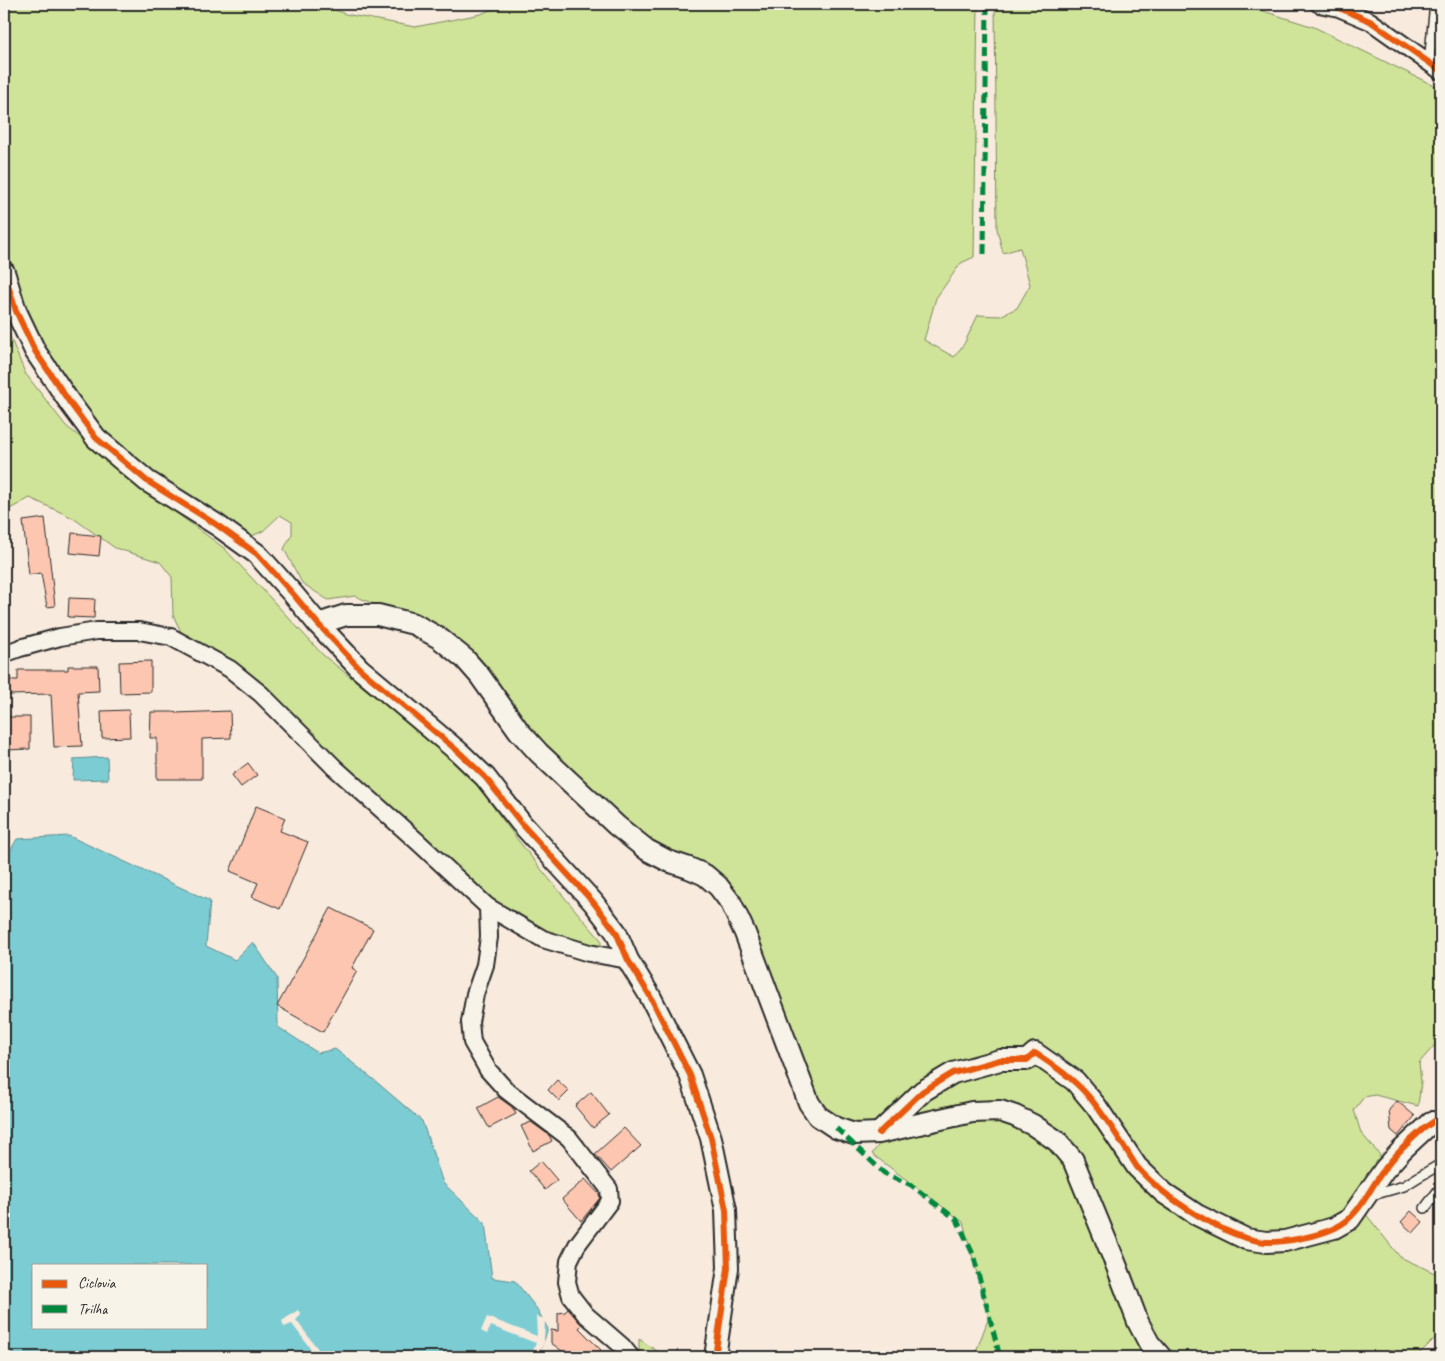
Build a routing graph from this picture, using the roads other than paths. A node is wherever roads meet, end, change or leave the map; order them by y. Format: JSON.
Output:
{"nodes":[{"id":1,"x":1319,"y":4,"type":"edge"},
{"id":2,"x":1434,"y":4,"type":"edge"},
{"id":3,"x":1435,"y":67,"type":"edge"},
{"id":4,"x":4,"y":272,"type":"edge"},
{"id":5,"x":318,"y":624,"type":"junction"},
{"id":6,"x":4,"y":654,"type":"edge"},
{"id":7,"x":488,"y":907,"type":"junction"},
{"id":8,"x":628,"y":960,"type":"junction"},
{"id":9,"x":1436,"y":1120,"type":"edge"},
{"id":10,"x":879,"y":1133,"type":"junction"},
{"id":11,"x":1441,"y":1164,"type":"edge"},
{"id":12,"x":1441,"y":1187,"type":"edge"},
{"id":13,"x":1367,"y":1196,"type":"junction"},
{"id":14,"x":1425,"y":1208,"type":"dead end"},
{"id":15,"x":631,"y":1357,"type":"edge"},
{"id":16,"x":715,"y":1357,"type":"edge"},
{"id":17,"x":1161,"y":1357,"type":"edge"}],
"edges":[{"from":1,"to":3,"type":"street"},
{"from":2,"to":3,"type":"lane"},
{"from":4,"to":5,"type":"street"},
{"from":5,"to":8,"type":"street"},
{"from":5,"to":10,"type":"street"},
{"from":6,"to":7,"type":"street"},
{"from":7,"to":8,"type":"street"},
{"from":7,"to":15,"type":"street"},
{"from":8,"to":16,"type":"street"},
{"from":9,"to":13,"type":"street"},
{"from":10,"to":13,"type":"street"},
{"from":10,"to":17,"type":"street"},
{"from":11,"to":13,"type":"lane"},
{"from":12,"to":14,"type":"lane"}]}
